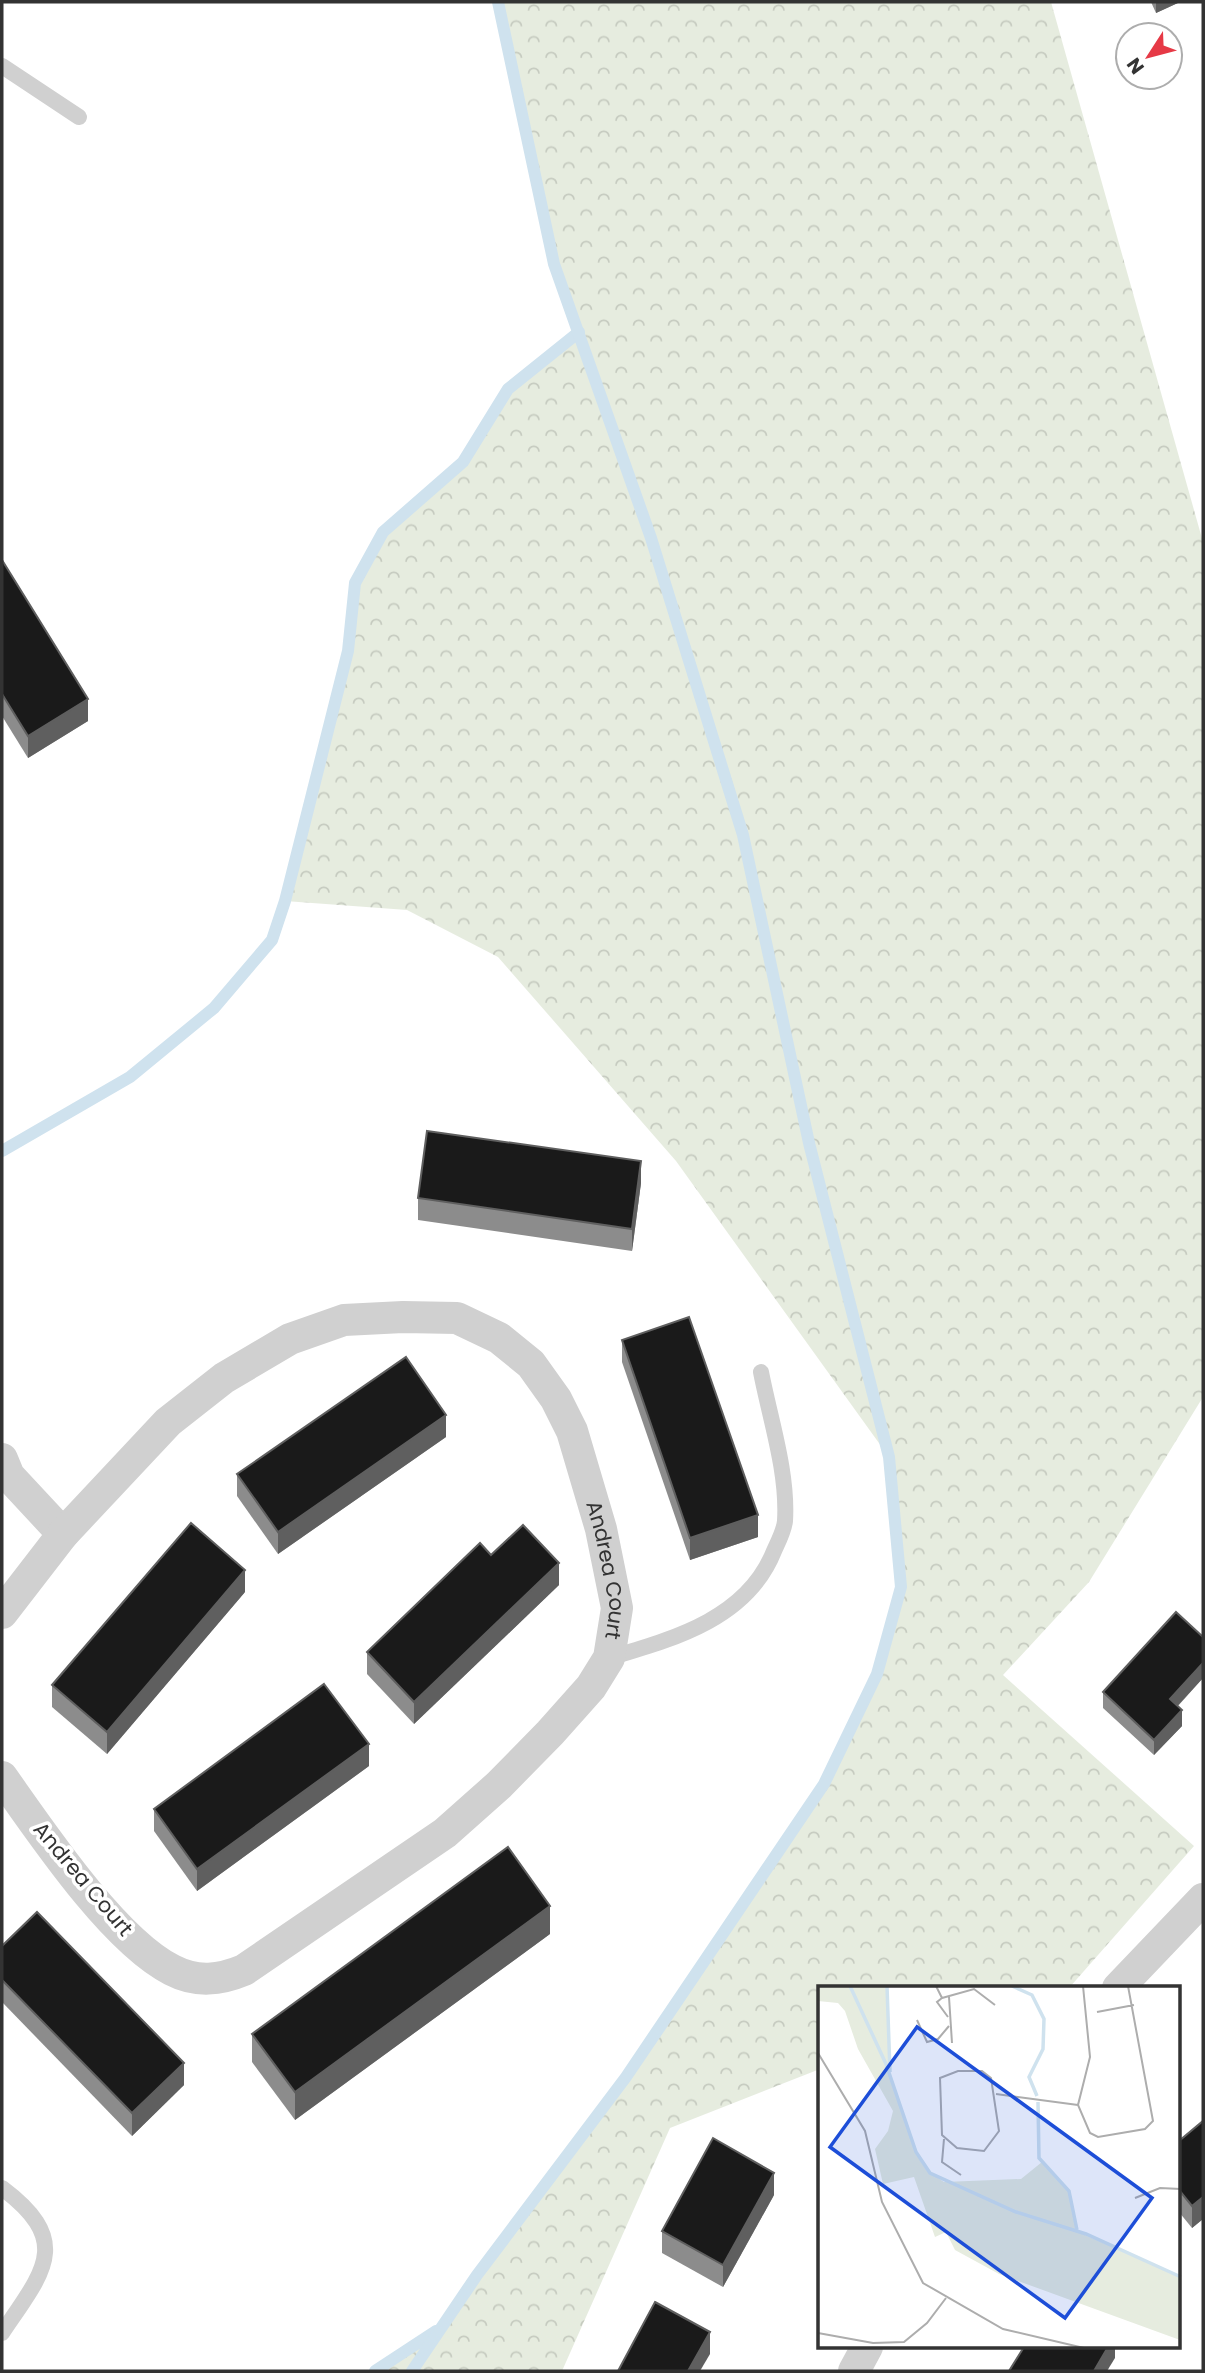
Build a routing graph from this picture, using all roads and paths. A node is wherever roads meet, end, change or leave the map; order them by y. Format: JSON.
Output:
{"nodes":[{"id":1,"x":2,"y":66,"type":"edge"},
{"id":2,"x":79,"y":117,"type":"dead end"},
{"id":3,"x":761,"y":1372,"type":"dead end"},
{"id":4,"x":2,"y":1459,"type":"edge"},
{"id":5,"x":63,"y":1534,"type":"junction"},
{"id":6,"x":2,"y":1613,"type":"edge"},
{"id":7,"x":609,"y":1658,"type":"junction"},
{"id":8,"x":2,"y":1777,"type":"edge"},
{"id":9,"x":1203,"y":1899,"type":"edge"},
{"id":10,"x":1120,"y":1986,"type":"edge"},
{"id":11,"x":2,"y":2188,"type":"edge"},
{"id":12,"x":2,"y":2333,"type":"edge"},
{"id":13,"x":866,"y":2348,"type":"edge"},
{"id":14,"x":854,"y":2371,"type":"edge"}],
"edges":[{"from":1,"to":2,"type":"lane"},
{"from":3,"to":7,"type":"lane"},
{"from":4,"to":5,"type":"street"},
{"from":5,"to":6,"type":"street","name":"Andrea Court"},
{"from":5,"to":7,"type":"street","name":"Andrea Court"},
{"from":7,"to":8,"type":"street","name":"Andrea Court"},
{"from":9,"to":10,"type":"street"},
{"from":11,"to":12,"type":"lane"},
{"from":13,"to":14,"type":"street"}]}
